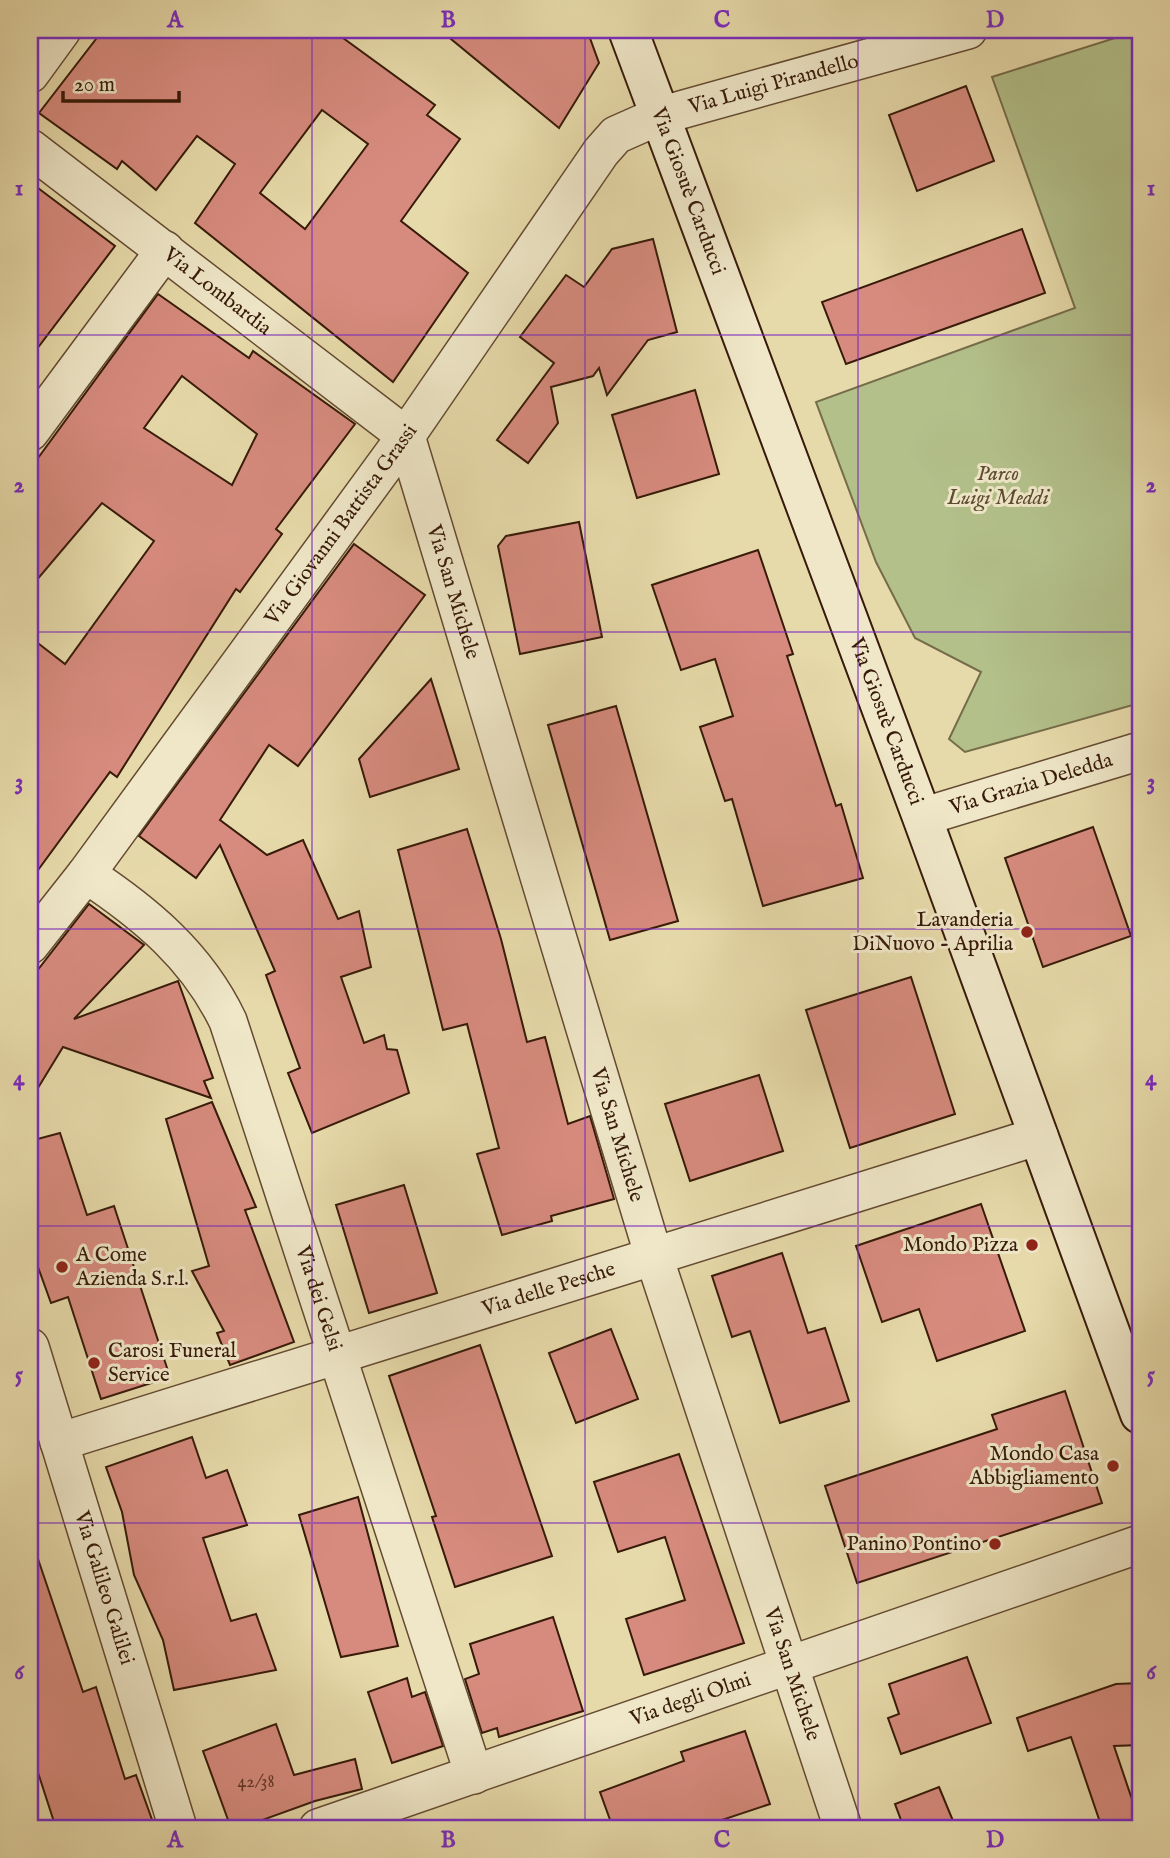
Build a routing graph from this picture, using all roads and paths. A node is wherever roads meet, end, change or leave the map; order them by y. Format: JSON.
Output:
{"nodes":[{"id":1,"x":62,"y":30,"type":"edge"},
{"id":2,"x":628,"y":30,"type":"edge"},
{"id":3,"x":968,"y":30,"type":"edge"},
{"id":4,"x":30,"y":74,"type":"edge"},
{"id":5,"x":659,"y":116,"type":"junction"},
{"id":6,"x":30,"y":148,"type":"edge"},
{"id":7,"x":165,"y":250,"type":"junction"},
{"id":8,"x":30,"y":432,"type":"edge"},
{"id":9,"x":406,"y":436,"type":"junction"},
{"id":10,"x":1140,"y":751,"type":"edge"},
{"id":11,"x":922,"y":817,"type":"junction"},
{"id":12,"x":86,"y":874,"type":"junction"},
{"id":13,"x":30,"y":945,"type":"edge"},
{"id":14,"x":1039,"y":1136,"type":"junction"},
{"id":15,"x":654,"y":1257,"type":"junction"},
{"id":16,"x":30,"y":1347,"type":"edge"},
{"id":17,"x":335,"y":1357,"type":"junction"},
{"id":18,"x":1140,"y":1414,"type":"edge"},
{"id":19,"x":59,"y":1443,"type":"junction"},
{"id":20,"x":1140,"y":1544,"type":"edge"},
{"id":21,"x":789,"y":1666,"type":"junction"},
{"id":22,"x":474,"y":1774,"type":"junction"},
{"id":23,"x":178,"y":1828,"type":"edge"},
{"id":24,"x":318,"y":1828,"type":"edge"},
{"id":25,"x":843,"y":1828,"type":"edge"}],
"edges":[{"from":1,"to":4,"type":"street"},
{"from":2,"to":5,"type":"street","name":"Via Giosuè Carducci"},
{"from":3,"to":5,"type":"street","name":"Via Luigi Pirandello"},
{"from":5,"to":9,"type":"street","name":"Via Giovanni Battista Grassi"},
{"from":5,"to":11,"type":"street","name":"Via Giosuè Carducci"},
{"from":6,"to":7,"type":"street","name":"Via Lombardia"},
{"from":7,"to":8,"type":"street"},
{"from":7,"to":9,"type":"street","name":"Via Lombardia"},
{"from":9,"to":12,"type":"street","name":"Via Giovanni Battista Grassi"},
{"from":9,"to":15,"type":"street","name":"Via San Michele"},
{"from":10,"to":11,"type":"street","name":"Via Grazia Deledda"},
{"from":11,"to":14,"type":"street","name":"Via Giosuè Carducci"},
{"from":12,"to":13,"type":"street","name":"Via Giovanni Battista Grassi"},
{"from":12,"to":17,"type":"street","name":"Via dei Gelsi"},
{"from":14,"to":15,"type":"street","name":"Via delle Pesche"},
{"from":14,"to":18,"type":"street","name":"Via Giosuè Carducci"},
{"from":15,"to":17,"type":"street","name":"Via delle Pesche"},
{"from":15,"to":21,"type":"street","name":"Via San Michele"},
{"from":16,"to":19,"type":"street","name":"Via Galileo Galilei"},
{"from":17,"to":19,"type":"street","name":"Via delle Pesche"},
{"from":17,"to":22,"type":"street","name":"Via dei Gelsi"},
{"from":19,"to":23,"type":"street","name":"Via Galileo Galilei"},
{"from":20,"to":21,"type":"street","name":"Via degli Olmi"},
{"from":21,"to":22,"type":"street","name":"Via degli Olmi"},
{"from":21,"to":25,"type":"street","name":"Via San Michele"},
{"from":22,"to":24,"type":"street","name":"Via degli Olmi"}]}
